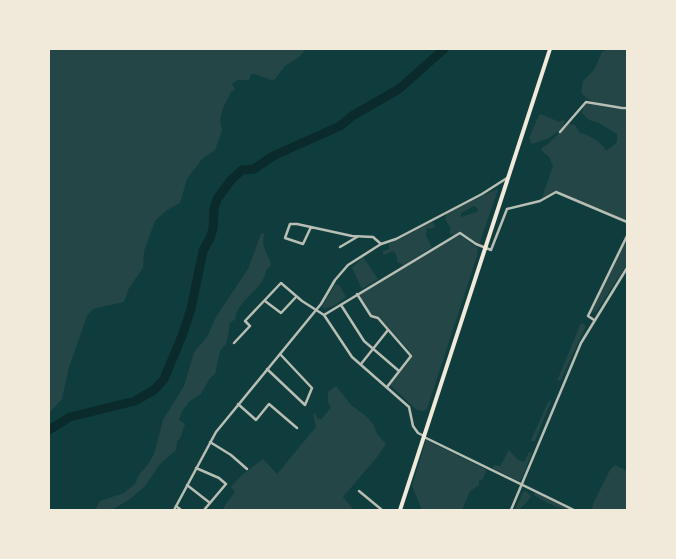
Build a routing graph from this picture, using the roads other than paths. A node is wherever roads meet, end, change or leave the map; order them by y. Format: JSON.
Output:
{"nodes":[{"id":1,"x":550,"y":49,"type":"edge"},
{"id":2,"x":627,"y":108,"type":"edge"},
{"id":3,"x":560,"y":132,"type":"dead end"},
{"id":4,"x":507,"y":178,"type":"junction"},
{"id":5,"x":627,"y":222,"type":"edge"},
{"id":6,"x":311,"y":227,"type":"junction"},
{"id":7,"x":358,"y":236,"type":"junction"},
{"id":8,"x":627,"y":236,"type":"edge"},
{"id":9,"x":381,"y":244,"type":"junction"},
{"id":10,"x":340,"y":247,"type":"dead end"},
{"id":11,"x":627,"y":268,"type":"edge"},
{"id":12,"x":358,"y":294,"type":"junction"},
{"id":13,"x":296,"y":297,"type":"junction"},
{"id":14,"x":265,"y":301,"type":"junction"},
{"id":15,"x":341,"y":304,"type":"junction"},
{"id":16,"x":317,"y":309,"type":"junction"},
{"id":17,"x":324,"y":315,"type":"junction"},
{"id":18,"x":594,"y":320,"type":"junction"},
{"id":19,"x":388,"y":330,"type":"junction"},
{"id":20,"x":234,"y":343,"type":"dead end"},
{"id":21,"x":373,"y":349,"type":"junction"},
{"id":22,"x":280,"y":354,"type":"junction"},
{"id":23,"x":361,"y":364,"type":"junction"},
{"id":24,"x":267,"y":369,"type":"junction"},
{"id":25,"x":399,"y":370,"type":"junction"},
{"id":26,"x":387,"y":387,"type":"junction"},
{"id":27,"x":238,"y":404,"type":"junction"},
{"id":28,"x":297,"y":428,"type":"dead end"},
{"id":29,"x":424,"y":436,"type":"junction"},
{"id":30,"x":210,"y":442,"type":"junction"},
{"id":31,"x":196,"y":468,"type":"junction"},
{"id":32,"x":247,"y":469,"type":"dead end"},
{"id":33,"x":523,"y":484,"type":"junction"},
{"id":34,"x":188,"y":485,"type":"junction"},
{"id":35,"x":360,"y":491,"type":"dead end"},
{"id":36,"x":210,"y":503,"type":"junction"},
{"id":37,"x":176,"y":506,"type":"junction"},
{"id":38,"x":174,"y":510,"type":"edge"},
{"id":39,"x":181,"y":510,"type":"edge"},
{"id":40,"x":204,"y":510,"type":"edge"},
{"id":41,"x":382,"y":510,"type":"edge"},
{"id":42,"x":400,"y":510,"type":"edge"},
{"id":43,"x":511,"y":510,"type":"edge"},
{"id":44,"x":574,"y":510,"type":"edge"}],
"edges":[{"from":1,"to":4,"type":"main road"},
{"from":2,"to":3,"type":"street"},
{"from":4,"to":9,"type":"street"},
{"from":4,"to":29,"type":"main road"},
{"from":5,"to":12,"type":"street"},
{"from":6,"to":6,"type":"street"},
{"from":6,"to":7,"type":"street"},
{"from":7,"to":9,"type":"street"},
{"from":7,"to":10,"type":"street"},
{"from":8,"to":18,"type":"street"},
{"from":9,"to":16,"type":"street"},
{"from":11,"to":18,"type":"street"},
{"from":12,"to":15,"type":"street"},
{"from":12,"to":19,"type":"street"},
{"from":13,"to":14,"type":"street"},
{"from":13,"to":14,"type":"street"},
{"from":13,"to":16,"type":"street"},
{"from":14,"to":20,"type":"street"},
{"from":15,"to":17,"type":"street"},
{"from":15,"to":21,"type":"street"},
{"from":16,"to":17,"type":"street"},
{"from":16,"to":22,"type":"street"},
{"from":17,"to":23,"type":"street"},
{"from":18,"to":33,"type":"street"},
{"from":19,"to":21,"type":"street"},
{"from":19,"to":25,"type":"street"},
{"from":21,"to":23,"type":"street"},
{"from":21,"to":25,"type":"street"},
{"from":22,"to":24,"type":"street"},
{"from":22,"to":24,"type":"street"},
{"from":23,"to":26,"type":"street"},
{"from":24,"to":27,"type":"street"},
{"from":25,"to":26,"type":"street"},
{"from":26,"to":29,"type":"street"},
{"from":27,"to":28,"type":"street"},
{"from":27,"to":30,"type":"street"},
{"from":29,"to":33,"type":"street"},
{"from":29,"to":42,"type":"main road"},
{"from":30,"to":31,"type":"street"},
{"from":30,"to":32,"type":"street"},
{"from":31,"to":34,"type":"street"},
{"from":31,"to":36,"type":"street"},
{"from":33,"to":43,"type":"street"},
{"from":33,"to":44,"type":"street"},
{"from":34,"to":36,"type":"street"},
{"from":34,"to":37,"type":"street"},
{"from":35,"to":41,"type":"street"},
{"from":36,"to":40,"type":"street"},
{"from":37,"to":38,"type":"street"},
{"from":37,"to":39,"type":"street"}]}
